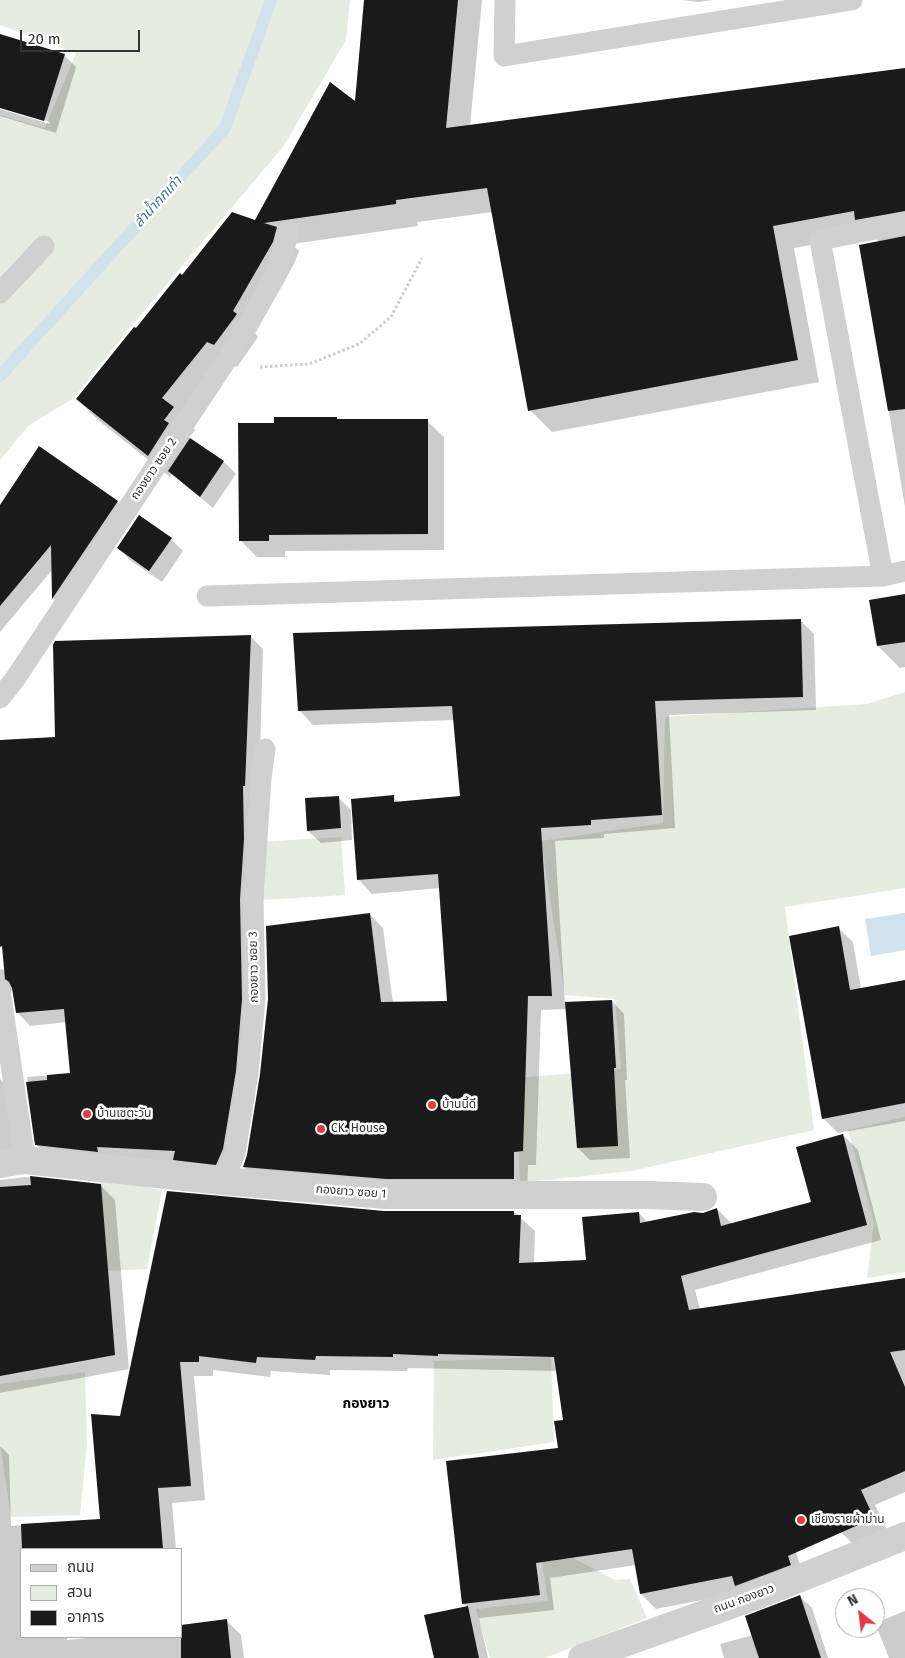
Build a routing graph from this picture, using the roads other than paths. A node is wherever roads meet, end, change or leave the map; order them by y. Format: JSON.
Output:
{"nodes":[{"id":1,"x":505,"y":0,"type":"edge"},
{"id":2,"x":852,"y":0,"type":"edge"},
{"id":3,"x":905,"y":223,"type":"edge"},
{"id":4,"x":289,"y":231,"type":"dead end"},
{"id":5,"x":44,"y":246,"type":"dead end"},
{"id":6,"x":0,"y":293,"type":"edge"},
{"id":7,"x":905,"y":571,"type":"edge"},
{"id":8,"x":883,"y":576,"type":"junction"},
{"id":9,"x":208,"y":596,"type":"dead end"},
{"id":10,"x":0,"y":698,"type":"edge"},
{"id":11,"x":265,"y":749,"type":"dead end"},
{"id":12,"x":0,"y":990,"type":"edge"},
{"id":13,"x":13,"y":1162,"type":"edge"},
{"id":14,"x":223,"y":1181,"type":"junction"},
{"id":15,"x":703,"y":1197,"type":"dead end"},
{"id":16,"x":905,"y":1536,"type":"edge"},
{"id":17,"x":582,"y":1658,"type":"edge"}],
"edges":[{"from":1,"to":2,"type":"lane"},
{"from":3,"to":8,"type":"lane"},
{"from":4,"to":10,"type":"lane","name":"กองยาว ซอย 2"},
{"from":5,"to":6,"type":"lane"},
{"from":7,"to":8,"type":"lane"},
{"from":8,"to":9,"type":"lane"},
{"from":11,"to":14,"type":"lane","name":"กองยาว ซอย 3"},
{"from":12,"to":13,"type":"lane"},
{"from":13,"to":14,"type":"street","name":"กองยาว ซอย 1"},
{"from":14,"to":15,"type":"street","name":"กองยาว ซอย 1"},
{"from":16,"to":17,"type":"street","name":"ถนน กองยาว"}]}
